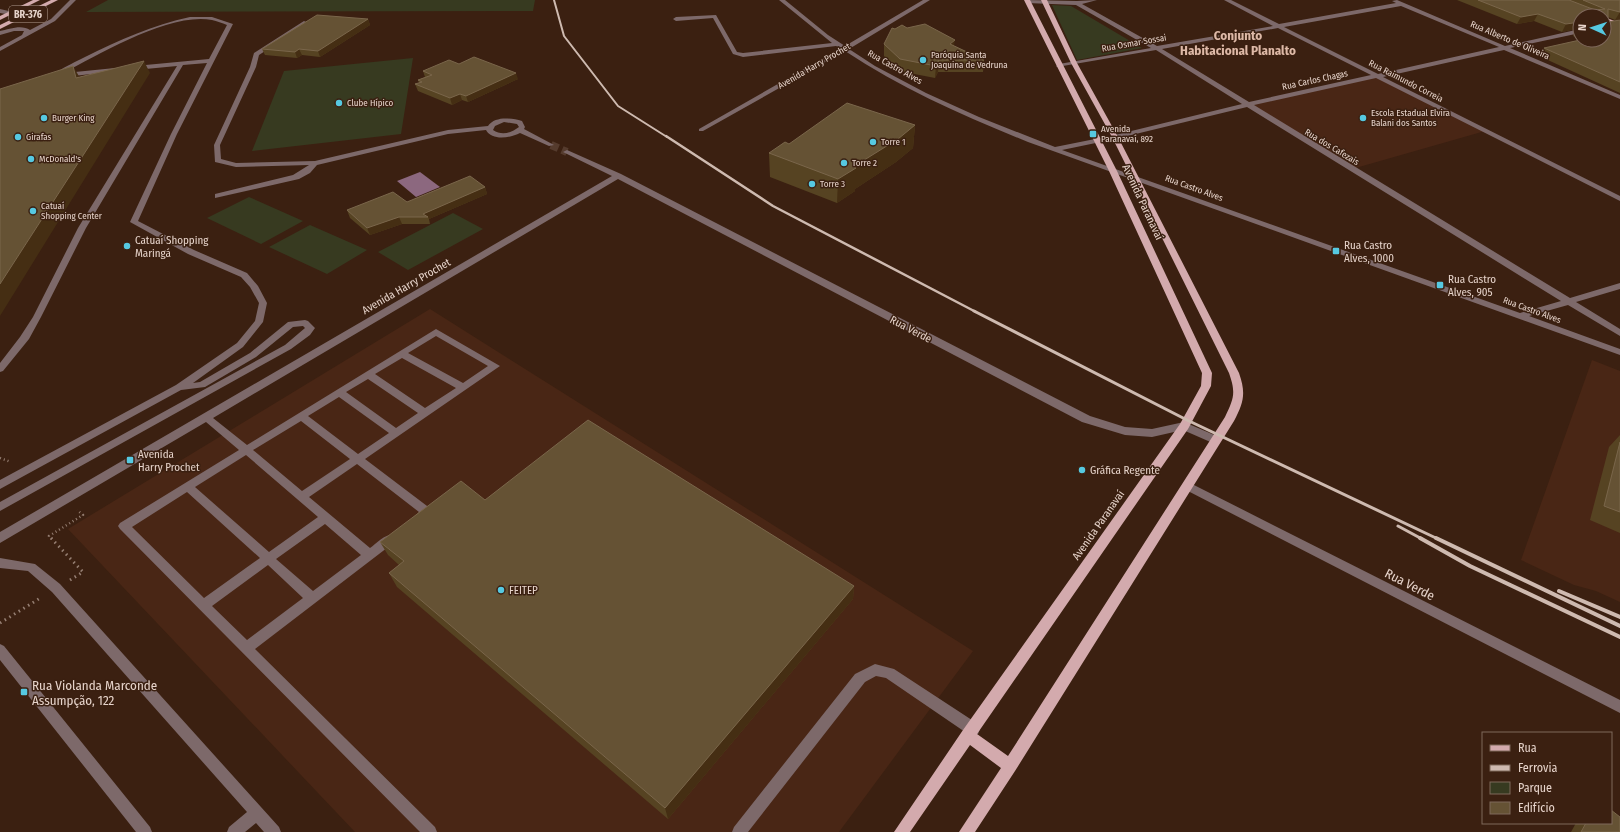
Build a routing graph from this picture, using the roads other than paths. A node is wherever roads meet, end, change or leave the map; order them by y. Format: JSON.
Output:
{"nodes":[{"id":1,"x":37,"y":0,"type":"edge"},
{"id":2,"x":55,"y":0,"type":"edge"},
{"id":3,"x":73,"y":0,"type":"edge"},
{"id":4,"x":782,"y":0,"type":"edge"},
{"id":5,"x":927,"y":0,"type":"edge"},
{"id":6,"x":1094,"y":0,"type":"edge"},
{"id":7,"x":1227,"y":0,"type":"edge"},
{"id":8,"x":1392,"y":0,"type":"edge"},
{"id":9,"x":1027,"y":1,"type":"edge"},
{"id":10,"x":1044,"y":1,"type":"edge"},
{"id":11,"x":1077,"y":3,"type":"junction"},
{"id":12,"x":1401,"y":4,"type":"junction"},
{"id":13,"x":0,"y":11,"type":"edge"},
{"id":14,"x":10,"y":13,"type":"junction"},
{"id":15,"x":0,"y":18,"type":"edge"},
{"id":16,"x":676,"y":19,"type":"dead end"},
{"id":17,"x":304,"y":23,"type":"edge"},
{"id":18,"x":1279,"y":26,"type":"junction"},
{"id":19,"x":0,"y":27,"type":"edge"},
{"id":20,"x":0,"y":33,"type":"edge"},
{"id":21,"x":1572,"y":33,"type":"edge"},
{"id":22,"x":21,"y":39,"type":"junction"},
{"id":23,"x":836,"y":44,"type":"junction"},
{"id":24,"x":1503,"y":47,"type":"junction"},
{"id":25,"x":1156,"y":48,"type":"junction"},
{"id":26,"x":0,"y":49,"type":"edge"},
{"id":27,"x":844,"y":49,"type":"junction"},
{"id":28,"x":212,"y":61,"type":"junction"},
{"id":29,"x":1074,"y":63,"type":"junction"},
{"id":30,"x":181,"y":64,"type":"junction"},
{"id":31,"x":1059,"y":66,"type":"junction"},
{"id":32,"x":1375,"y":76,"type":"junction"},
{"id":33,"x":1620,"y":97,"type":"edge"},
{"id":34,"x":1246,"y":105,"type":"junction"},
{"id":35,"x":490,"y":128,"type":"junction"},
{"id":36,"x":520,"y":130,"type":"junction"},
{"id":37,"x":701,"y":130,"type":"dead end"},
{"id":38,"x":1115,"y":138,"type":"junction"},
{"id":39,"x":1098,"y":141,"type":"junction"},
{"id":40,"x":551,"y":145,"type":"tunnel mouth"},
{"id":41,"x":1054,"y":149,"type":"junction"},
{"id":42,"x":567,"y":152,"type":"tunnel mouth"},
{"id":43,"x":315,"y":163,"type":"junction"},
{"id":44,"x":1113,"y":171,"type":"junction"},
{"id":45,"x":618,"y":176,"type":"junction"},
{"id":46,"x":1134,"y":177,"type":"junction"},
{"id":47,"x":218,"y":196,"type":"dead end"},
{"id":48,"x":1620,"y":199,"type":"edge"},
{"id":49,"x":1620,"y":286,"type":"edge"},
{"id":50,"x":1570,"y":302,"type":"junction"},
{"id":51,"x":1521,"y":316,"type":"junction"},
{"id":52,"x":1620,"y":333,"type":"edge"},
{"id":53,"x":1620,"y":352,"type":"edge"},
{"id":54,"x":402,"y":354,"type":"junction"},
{"id":55,"x":0,"y":369,"type":"edge"},
{"id":56,"x":368,"y":374,"type":"junction"},
{"id":57,"x":179,"y":387,"type":"junction"},
{"id":58,"x":462,"y":388,"type":"junction"},
{"id":59,"x":339,"y":392,"type":"junction"},
{"id":60,"x":425,"y":413,"type":"junction"},
{"id":61,"x":301,"y":416,"type":"junction"},
{"id":62,"x":206,"y":417,"type":"junction"},
{"id":63,"x":1184,"y":426,"type":"junction"},
{"id":64,"x":396,"y":433,"type":"junction"},
{"id":65,"x":1215,"y":440,"type":"junction"},
{"id":66,"x":246,"y":450,"type":"junction"},
{"id":67,"x":357,"y":459,"type":"junction"},
{"id":68,"x":0,"y":486,"type":"edge"},
{"id":69,"x":188,"y":486,"type":"junction"},
{"id":70,"x":1188,"y":486,"type":"junction"},
{"id":71,"x":302,"y":497,"type":"junction"},
{"id":72,"x":0,"y":508,"type":"edge"},
{"id":73,"x":326,"y":517,"type":"junction"},
{"id":74,"x":0,"y":538,"type":"edge"},
{"id":75,"x":370,"y":555,"type":"junction"},
{"id":76,"x":267,"y":559,"type":"junction"},
{"id":77,"x":0,"y":562,"type":"edge"},
{"id":78,"x":312,"y":598,"type":"junction"},
{"id":79,"x":204,"y":605,"type":"junction"},
{"id":80,"x":246,"y":648,"type":"junction"},
{"id":81,"x":0,"y":650,"type":"edge"},
{"id":82,"x":1620,"y":707,"type":"edge"},
{"id":83,"x":970,"y":732,"type":"junction"},
{"id":84,"x":1010,"y":766,"type":"junction"},
{"id":85,"x":257,"y":813,"type":"junction"},
{"id":86,"x":145,"y":832,"type":"edge"},
{"id":87,"x":234,"y":832,"type":"edge"},
{"id":88,"x":274,"y":832,"type":"edge"},
{"id":89,"x":430,"y":832,"type":"edge"},
{"id":90,"x":739,"y":832,"type":"edge"},
{"id":91,"x":901,"y":832,"type":"edge"},
{"id":92,"x":966,"y":832,"type":"edge"}],
"edges":[{"from":1,"to":14,"type":"main road","number":"BR-376"},
{"from":2,"to":19,"type":"main road","number":"BR-376"},
{"from":3,"to":22,"type":"street"},
{"from":4,"to":23,"type":"street","name":"Rua Castro Alves"},
{"from":5,"to":27,"type":"street","name":"Avenida Harry Prochet"},
{"from":6,"to":11,"type":"street"},
{"from":7,"to":18,"type":"street","name":"Rua Raimundo Correia"},
{"from":8,"to":12,"type":"street","name":"Rua Alberto de Oliveira"},
{"from":9,"to":10,"type":"street","name":"Rua dos Cafezais"},
{"from":9,"to":31,"type":"main road","name":"Avenida Paranavaí"},
{"from":10,"to":11,"type":"street","name":"Rua dos Cafezais"},
{"from":10,"to":29,"type":"main road","name":"Avenida Paranavaí"},
{"from":11,"to":25,"type":"street","name":"Rua dos Cafezais"},
{"from":12,"to":18,"type":"street","name":"Rua Osmar Sossai"},
{"from":12,"to":24,"type":"street","name":"Rua Alberto de Oliveira"},
{"from":13,"to":14,"type":"street"},
{"from":14,"to":15,"type":"main road","number":"BR-376"},
{"from":16,"to":23,"type":"street"},
{"from":17,"to":43,"type":"street"},
{"from":18,"to":25,"type":"street","name":"Rua Osmar Sossai"},
{"from":18,"to":32,"type":"street","name":"Rua Raimundo Correia"},
{"from":20,"to":22,"type":"street"},
{"from":21,"to":24,"type":"street","name":"Rua Carlos Chagas"},
{"from":22,"to":26,"type":"street"},
{"from":23,"to":27,"type":"street","name":"Rua Castro Alves"},
{"from":24,"to":32,"type":"street","name":"Rua Carlos Chagas"},
{"from":24,"to":33,"type":"street","name":"Rua Alberto de Oliveira"},
{"from":25,"to":29,"type":"street","name":"Rua Osmar Sossai"},
{"from":25,"to":34,"type":"street","name":"Rua dos Cafezais"},
{"from":27,"to":37,"type":"street","name":"Avenida Harry Prochet"},
{"from":27,"to":41,"type":"street","name":"Rua Castro Alves"},
{"from":28,"to":30,"type":"street"},
{"from":28,"to":30,"type":"street"},
{"from":28,"to":57,"type":"street"},
{"from":29,"to":31,"type":"street","name":"Rua Osmar Sossai"},
{"from":29,"to":38,"type":"main road","name":"Avenida Paranavaí"},
{"from":30,"to":55,"type":"street"},
{"from":31,"to":39,"type":"main road","name":"Avenida Paranavaí"},
{"from":32,"to":34,"type":"street","name":"Rua Carlos Chagas"},
{"from":32,"to":48,"type":"street","name":"Rua Raimundo Correia"},
{"from":34,"to":38,"type":"street","name":"Rua Carlos Chagas"},
{"from":34,"to":50,"type":"street","name":"Rua dos Cafezais"},
{"from":35,"to":36,"type":"street"},
{"from":35,"to":36,"type":"street"},
{"from":35,"to":43,"type":"street"},
{"from":36,"to":40,"type":"street"},
{"from":38,"to":39,"type":"street","name":"Rua Carlos Chagas"},
{"from":38,"to":46,"type":"main road","name":"Avenida Paranavaí"},
{"from":39,"to":41,"type":"street","name":"Rua Carlos Chagas"},
{"from":39,"to":44,"type":"main road","name":"Avenida Paranavaí"},
{"from":41,"to":44,"type":"street","name":"Rua Castro Alves"},
{"from":42,"to":45,"type":"street","name":"Rua Verde"},
{"from":43,"to":47,"type":"street"},
{"from":44,"to":46,"type":"street","name":"Rua Castro Alves"},
{"from":44,"to":63,"type":"main road","name":"Avenida Paranavaí"},
{"from":45,"to":62,"type":"street","name":"Avenida Harry Prochet"},
{"from":45,"to":63,"type":"street","name":"Rua Verde"},
{"from":46,"to":51,"type":"street","name":"Rua Castro Alves"},
{"from":46,"to":65,"type":"main road","name":"Avenida Paranavaí"},
{"from":49,"to":50,"type":"street"},
{"from":50,"to":51,"type":"street"},
{"from":50,"to":52,"type":"street","name":"Rua dos Cafezais"},
{"from":51,"to":53,"type":"street","name":"Rua Castro Alves"},
{"from":54,"to":56,"type":"street"},
{"from":54,"to":58,"type":"street"},
{"from":54,"to":58,"type":"street"},
{"from":56,"to":59,"type":"street"},
{"from":56,"to":60,"type":"street"},
{"from":57,"to":68,"type":"street"},
{"from":57,"to":72,"type":"street"},
{"from":58,"to":60,"type":"street"},
{"from":59,"to":61,"type":"street"},
{"from":59,"to":64,"type":"street"},
{"from":60,"to":64,"type":"street"},
{"from":61,"to":66,"type":"street"},
{"from":61,"to":67,"type":"street"},
{"from":62,"to":66,"type":"street"},
{"from":62,"to":74,"type":"street","name":"Avenida Harry Prochet"},
{"from":63,"to":65,"type":"street"},
{"from":63,"to":83,"type":"main road","name":"Avenida Paranavaí"},
{"from":64,"to":67,"type":"street"},
{"from":65,"to":70,"type":"main road","name":"Avenida Paranavaí"},
{"from":66,"to":69,"type":"street"},
{"from":66,"to":71,"type":"street"},
{"from":67,"to":71,"type":"street"},
{"from":67,"to":75,"type":"street"},
{"from":69,"to":76,"type":"street"},
{"from":69,"to":79,"type":"street"},
{"from":70,"to":82,"type":"street","name":"Rua Verde"},
{"from":70,"to":84,"type":"main road","name":"Avenida Paranavaí"},
{"from":71,"to":73,"type":"street"},
{"from":73,"to":75,"type":"street"},
{"from":73,"to":76,"type":"street"},
{"from":75,"to":78,"type":"street"},
{"from":76,"to":78,"type":"street"},
{"from":76,"to":79,"type":"street"},
{"from":77,"to":85,"type":"street"},
{"from":78,"to":80,"type":"street"},
{"from":79,"to":80,"type":"street"},
{"from":80,"to":89,"type":"street"},
{"from":81,"to":86,"type":"street"},
{"from":83,"to":84,"type":"main road"},
{"from":83,"to":90,"type":"street"},
{"from":83,"to":91,"type":"main road","name":"Avenida Paranavaí"},
{"from":84,"to":92,"type":"main road","name":"Avenida Paranavaí"},
{"from":85,"to":87,"type":"street"},
{"from":85,"to":88,"type":"street"}]}
